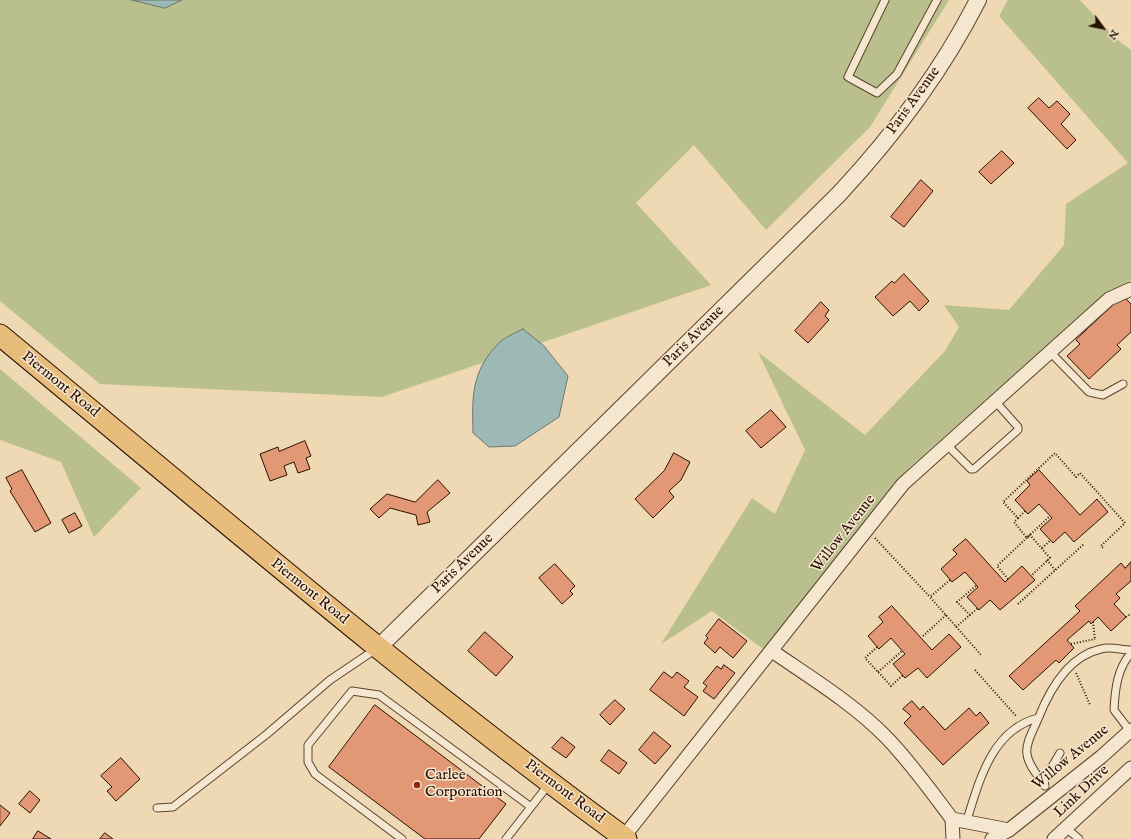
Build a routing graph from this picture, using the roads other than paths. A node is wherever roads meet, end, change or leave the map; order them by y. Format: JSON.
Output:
{"nodes":[{"id":1,"x":884,"y":0,"type":"edge"},
{"id":2,"x":937,"y":0,"type":"edge"},
{"id":3,"x":978,"y":0,"type":"edge"},
{"id":4,"x":1131,"y":289,"type":"edge"},
{"id":5,"x":0,"y":335,"type":"edge"},
{"id":6,"x":1050,"y":352,"type":"junction"},
{"id":7,"x":1123,"y":384,"type":"dead end"},
{"id":8,"x":995,"y":401,"type":"junction"},
{"id":9,"x":947,"y":445,"type":"junction"},
{"id":10,"x":378,"y":648,"type":"junction"},
{"id":11,"x":772,"y":651,"type":"junction"},
{"id":12,"x":1131,"y":652,"type":"edge"},
{"id":13,"x":1038,"y":718,"type":"junction"},
{"id":14,"x":1131,"y":731,"type":"edge"},
{"id":15,"x":1060,"y":753,"type":"dead end"},
{"id":16,"x":1131,"y":768,"type":"edge"},
{"id":17,"x":550,"y":782,"type":"junction"},
{"id":18,"x":1047,"y":791,"type":"junction"},
{"id":19,"x":531,"y":807,"type":"junction"},
{"id":20,"x":157,"y":808,"type":"dead end"},
{"id":21,"x":952,"y":819,"type":"junction"},
{"id":22,"x":966,"y":823,"type":"junction"},
{"id":23,"x":1066,"y":828,"type":"junction"},
{"id":24,"x":1008,"y":830,"type":"junction"},
{"id":25,"x":624,"y":838,"type":"edge"},
{"id":26,"x":402,"y":839,"type":"edge"},
{"id":27,"x":506,"y":839,"type":"edge"},
{"id":28,"x":953,"y":839,"type":"edge"},
{"id":29,"x":992,"y":839,"type":"edge"},
{"id":30,"x":1054,"y":839,"type":"edge"},
{"id":31,"x":1079,"y":839,"type":"edge"}],
"edges":[{"from":1,"to":2,"type":"lane"},
{"from":3,"to":10,"type":"street","name":"Paris Avenue"},
{"from":4,"to":6,"type":"street","name":"Willow Avenue"},
{"from":5,"to":10,"type":"main road","name":"Piermont Road"},
{"from":6,"to":7,"type":"lane"},
{"from":6,"to":8,"type":"street","name":"Willow Avenue"},
{"from":8,"to":9,"type":"street","name":"Willow Avenue"},
{"from":8,"to":9,"type":"lane"},
{"from":9,"to":11,"type":"street","name":"Willow Avenue"},
{"from":10,"to":17,"type":"main road","name":"Piermont Road"},
{"from":10,"to":20,"type":"lane"},
{"from":11,"to":21,"type":"street"},
{"from":11,"to":25,"type":"street","name":"Willow Avenue"},
{"from":12,"to":13,"type":"lane"},
{"from":12,"to":14,"type":"lane"},
{"from":13,"to":18,"type":"lane"},
{"from":13,"to":22,"type":"lane"},
{"from":14,"to":18,"type":"street","name":"Willow Avenue"},
{"from":15,"to":18,"type":"lane"},
{"from":16,"to":23,"type":"street","name":"Link Drive"},
{"from":17,"to":19,"type":"lane"},
{"from":17,"to":25,"type":"main road","name":"Piermont Road"},
{"from":18,"to":24,"type":"street","name":"Willow Avenue"},
{"from":19,"to":26,"type":"lane"},
{"from":19,"to":27,"type":"lane"},
{"from":21,"to":22,"type":"street"},
{"from":21,"to":28,"type":"street"},
{"from":22,"to":24,"type":"street"},
{"from":23,"to":30,"type":"street","name":"Link Drive"},
{"from":23,"to":31,"type":"lane"},
{"from":24,"to":29,"type":"street","name":"Willow Avenue"}]}
